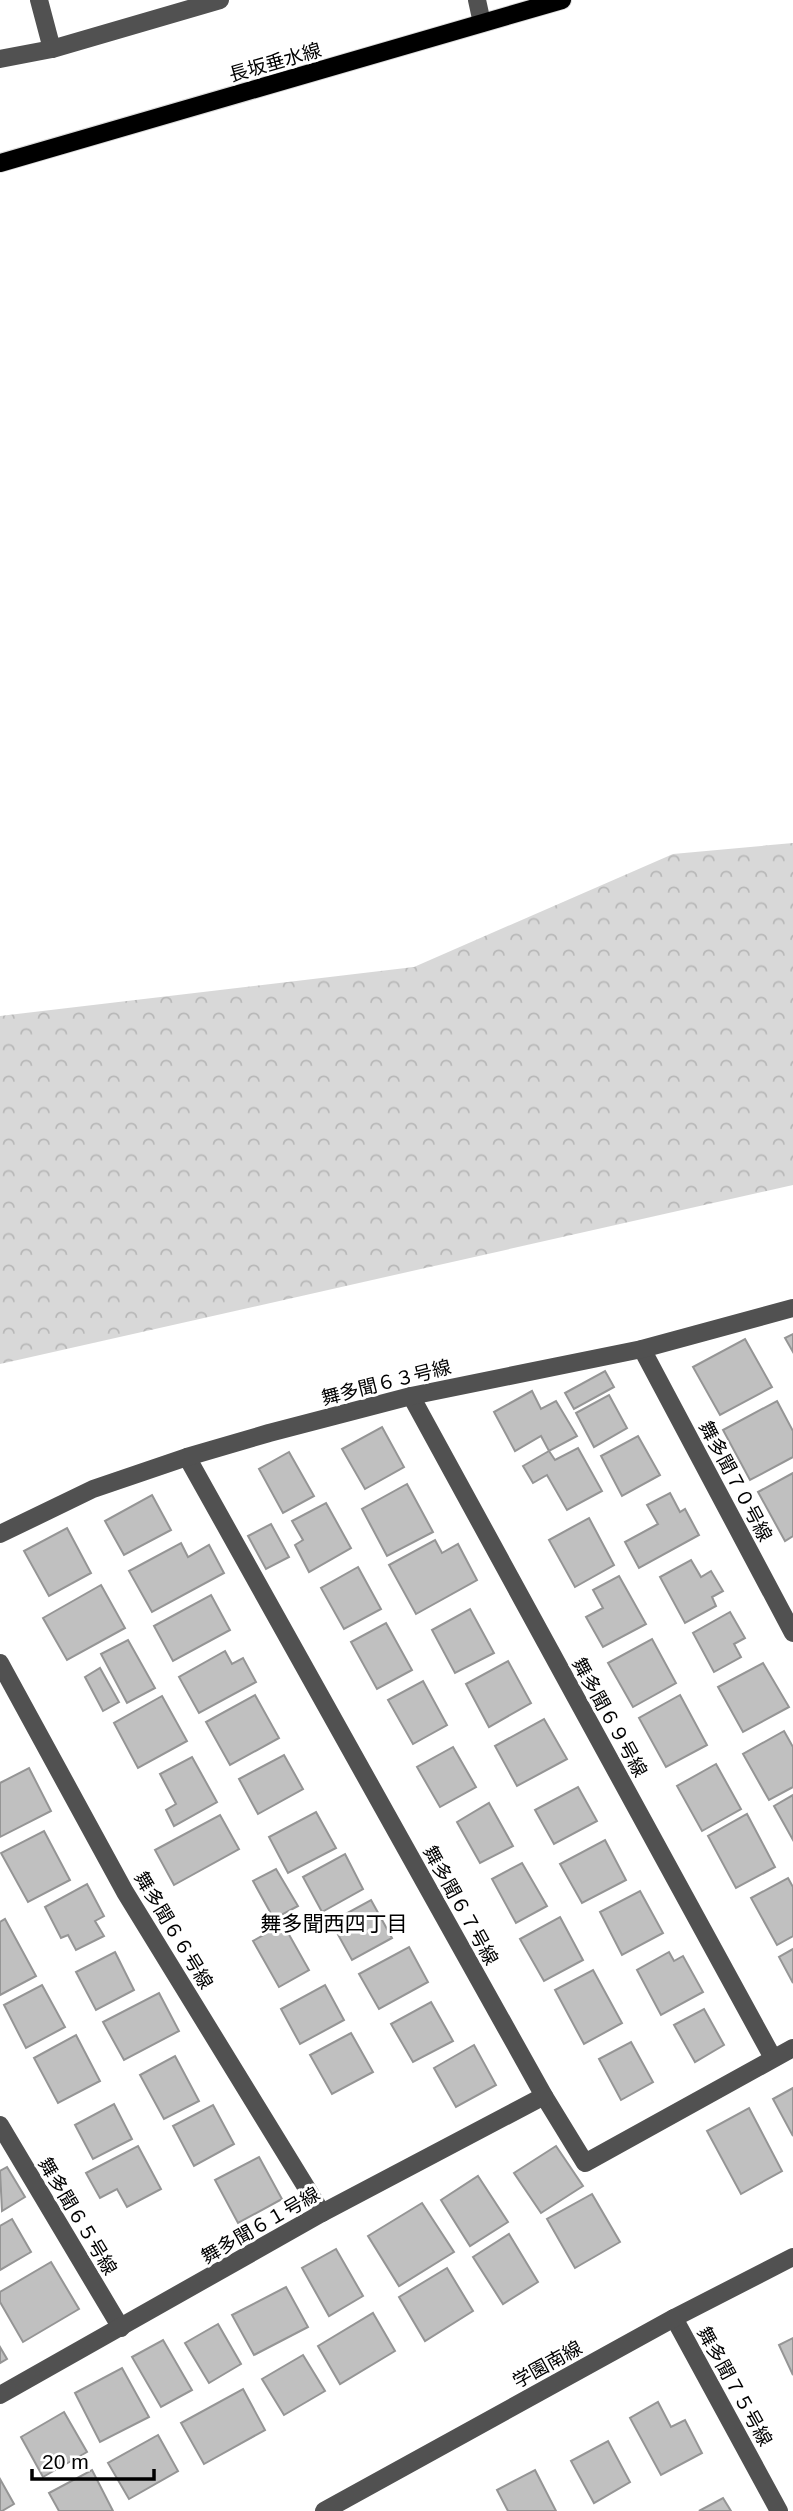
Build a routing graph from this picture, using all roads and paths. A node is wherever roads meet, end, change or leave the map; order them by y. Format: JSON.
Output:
{"nodes":[{"id":1,"x":39,"y":0,"type":"edge"},
{"id":2,"x":220,"y":0,"type":"edge"},
{"id":3,"x":477,"y":0,"type":"edge"},
{"id":4,"x":562,"y":0,"type":"edge"},
{"id":5,"x":482,"y":23,"type":"junction"},
{"id":6,"x":52,"y":49,"type":"junction"},
{"id":7,"x":0,"y":59,"type":"edge"},
{"id":8,"x":0,"y":163,"type":"edge"},
{"id":9,"x":793,"y":1308,"type":"edge"},
{"id":10,"x":642,"y":1349,"type":"junction"},
{"id":11,"x":411,"y":1396,"type":"junction"},
{"id":12,"x":187,"y":1457,"type":"junction"},
{"id":13,"x":0,"y":1534,"type":"edge"},
{"id":14,"x":793,"y":1633,"type":"edge"},
{"id":15,"x":0,"y":1663,"type":"edge"},
{"id":16,"x":793,"y":2048,"type":"edge"},
{"id":17,"x":773,"y":2058,"type":"junction"},
{"id":18,"x":544,"y":2096,"type":"junction"},
{"id":19,"x":0,"y":2125,"type":"edge"},
{"id":20,"x":322,"y":2213,"type":"junction"},
{"id":21,"x":793,"y":2258,"type":"edge"},
{"id":22,"x":674,"y":2318,"type":"junction"},
{"id":23,"x":121,"y":2328,"type":"junction"},
{"id":24,"x":0,"y":2395,"type":"edge"},
{"id":25,"x":324,"y":2511,"type":"edge"},
{"id":26,"x":779,"y":2511,"type":"edge"}],
"edges":[{"from":1,"to":6,"type":"street"},
{"from":2,"to":6,"type":"street"},
{"from":3,"to":5,"type":"street"},
{"from":4,"to":5,"type":"main road","name":"長坂垂水線"},
{"from":5,"to":8,"type":"main road","name":"長坂垂水線"},
{"from":6,"to":7,"type":"street"},
{"from":9,"to":10,"type":"street","name":"舞多聞６３号線"},
{"from":10,"to":11,"type":"street","name":"舞多聞６３号線"},
{"from":10,"to":14,"type":"street","name":"舞多聞７０号線"},
{"from":11,"to":12,"type":"street","name":"舞多聞６３号線"},
{"from":11,"to":17,"type":"street","name":"舞多聞６９号線"},
{"from":12,"to":13,"type":"street","name":"舞多聞６３号線"},
{"from":12,"to":18,"type":"street","name":"舞多聞６７号線"},
{"from":15,"to":20,"type":"street","name":"舞多聞６６号線"},
{"from":16,"to":17,"type":"street","name":"舞多聞６７号線"},
{"from":17,"to":18,"type":"street","name":"舞多聞６７号線"},
{"from":18,"to":20,"type":"street","name":"舞多聞６１号線"},
{"from":19,"to":23,"type":"street","name":"舞多聞６５号線"},
{"from":20,"to":23,"type":"street","name":"舞多聞６１号線"},
{"from":21,"to":22,"type":"street","name":"学園南線"},
{"from":22,"to":25,"type":"street","name":"学園南線"},
{"from":22,"to":26,"type":"street","name":"舞多聞７５号線"},
{"from":23,"to":24,"type":"street","name":"舞多聞６１号線"}]}
